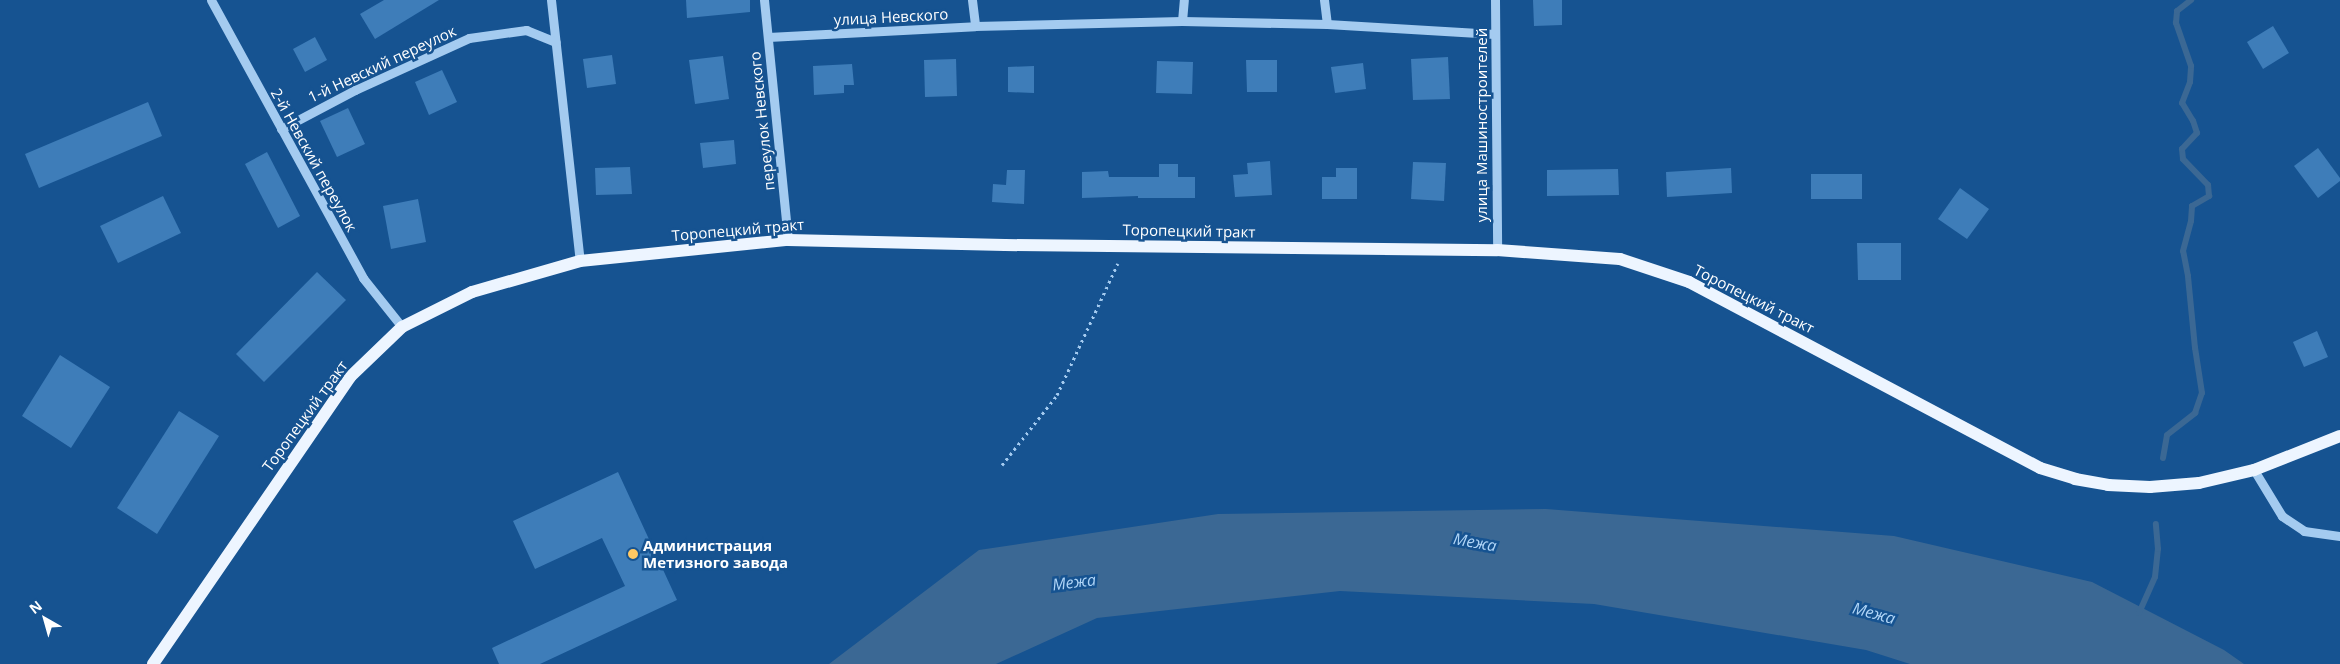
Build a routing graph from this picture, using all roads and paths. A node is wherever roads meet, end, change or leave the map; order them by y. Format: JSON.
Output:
{"nodes":[{"id":1,"x":211,"y":0,"type":"edge"},
{"id":2,"x":552,"y":0,"type":"edge"},
{"id":3,"x":764,"y":0,"type":"edge"},
{"id":4,"x":972,"y":0,"type":"edge"},
{"id":5,"x":1184,"y":0,"type":"edge"},
{"id":6,"x":1324,"y":0,"type":"edge"},
{"id":7,"x":1495,"y":0,"type":"edge"},
{"id":8,"x":1182,"y":21,"type":"junction"},
{"id":9,"x":1327,"y":24,"type":"junction"},
{"id":10,"x":974,"y":26,"type":"junction"},
{"id":11,"x":1495,"y":34,"type":"junction"},
{"id":12,"x":768,"y":37,"type":"junction"},
{"id":13,"x":556,"y":42,"type":"junction"},
{"id":14,"x":281,"y":129,"type":"junction"},
{"id":15,"x":788,"y":240,"type":"junction"},
{"id":16,"x":1125,"y":246,"type":"junction"},
{"id":17,"x":1497,"y":250,"type":"junction"},
{"id":18,"x":580,"y":261,"type":"junction"},
{"id":19,"x":402,"y":327,"type":"junction"},
{"id":20,"x":2340,"y":436,"type":"edge"},
{"id":21,"x":1002,"y":465,"type":"dead end"},
{"id":22,"x":2254,"y":470,"type":"junction"},
{"id":23,"x":2340,"y":536,"type":"edge"},
{"id":24,"x":156,"y":661,"type":"edge"}],
"edges":[{"from":1,"to":14,"type":"street","name":"2-й Невский переулок"},
{"from":2,"to":13,"type":"street"},
{"from":3,"to":12,"type":"street","name":"переулок Невского"},
{"from":4,"to":10,"type":"street"},
{"from":5,"to":8,"type":"street"},
{"from":6,"to":9,"type":"street"},
{"from":7,"to":11,"type":"street","name":"улица Машиностроителей"},
{"from":8,"to":9,"type":"street","name":"улица Невского"},
{"from":8,"to":10,"type":"street","name":"улица Невского"},
{"from":9,"to":11,"type":"street","name":"улица Невского"},
{"from":10,"to":12,"type":"street","name":"улица Невского"},
{"from":11,"to":17,"type":"street","name":"улица Машиностроителей"},
{"from":12,"to":15,"type":"street","name":"переулок Невского"},
{"from":13,"to":14,"type":"street","name":"1-й Невский переулок"},
{"from":13,"to":18,"type":"street"},
{"from":14,"to":19,"type":"street","name":"2-й Невский переулок"},
{"from":15,"to":16,"type":"main road","name":"Торопецкий тракт"},
{"from":15,"to":18,"type":"main road","name":"Торопецкий тракт"},
{"from":16,"to":17,"type":"main road","name":"Торопецкий тракт"},
{"from":16,"to":21,"type":"path"},
{"from":17,"to":22,"type":"main road","name":"Торопецкий тракт"},
{"from":18,"to":19,"type":"main road","name":"Торопецкий тракт"},
{"from":19,"to":24,"type":"main road","name":"Торопецкий тракт"},
{"from":20,"to":22,"type":"main road","name":"Торопецкий тракт"},
{"from":22,"to":23,"type":"street"}]}
